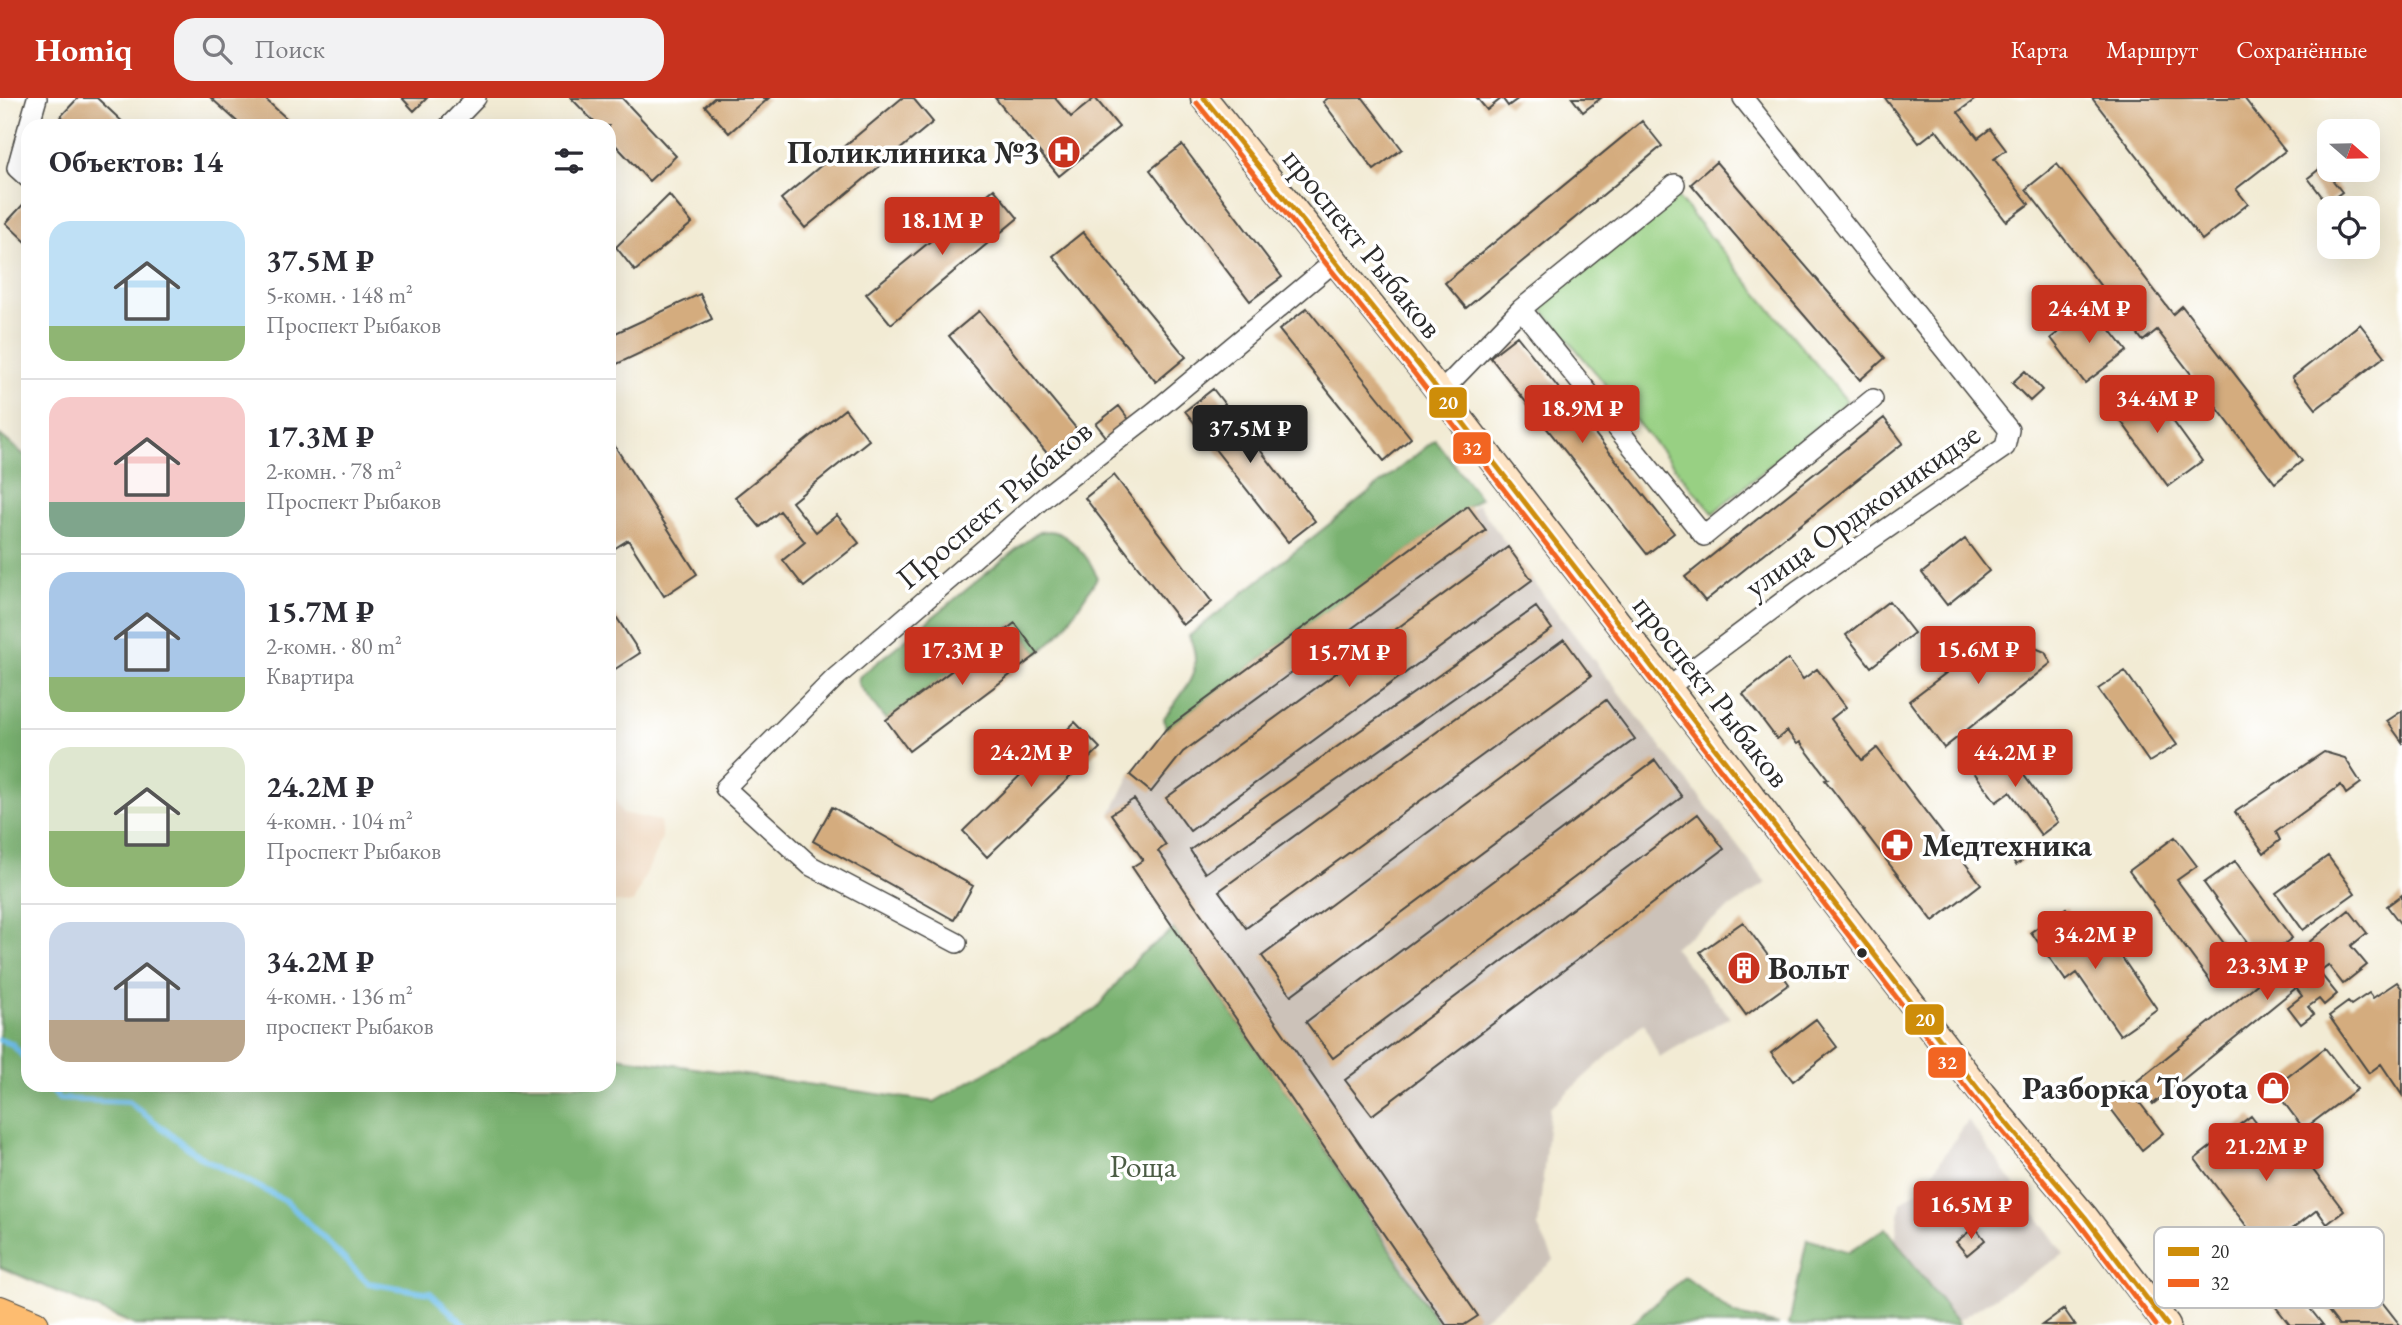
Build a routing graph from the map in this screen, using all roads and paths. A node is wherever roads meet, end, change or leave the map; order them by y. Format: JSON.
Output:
{"nodes":[{"id":1,"x":37,"y":98,"type":"edge"},
{"id":2,"x":476,"y":98,"type":"edge"},
{"id":3,"x":1204,"y":98,"type":"edge"},
{"id":4,"x":1743,"y":98,"type":"edge"},
{"id":5,"x":30,"y":119,"type":"edge"},
{"id":6,"x":456,"y":119,"type":"edge"},
{"id":7,"x":21,"y":153,"type":"edge"},
{"id":8,"x":21,"y":172,"type":"edge"},
{"id":9,"x":1675,"y":184,"type":"dead end"},
{"id":10,"x":1335,"y":261,"type":"junction"},
{"id":11,"x":1521,"y":309,"type":"junction"},
{"id":12,"x":1440,"y":393,"type":"junction"},
{"id":13,"x":1872,"y":399,"type":"dead end"},
{"id":14,"x":1669,"y":687,"type":"junction"},
{"id":15,"x":957,"y":943,"type":"dead end"},
{"id":16,"x":2154,"y":1308,"type":"edge"},
{"id":17,"x":2154,"y":1308,"type":"edge"},
{"id":18,"x":0,"y":1311,"type":"edge"},
{"id":19,"x":34,"y":1325,"type":"edge"},
{"id":20,"x":2167,"y":1325,"type":"edge"}],
"edges":[{"from":1,"to":5,"type":"street"},
{"from":2,"to":6,"type":"street"},
{"from":3,"to":10,"type":"main road","name":"проспект Рыбаков"},
{"from":4,"to":14,"type":"street","name":"улица Орджоникидзе"},
{"from":7,"to":8,"type":"street"},
{"from":9,"to":11,"type":"street"},
{"from":10,"to":12,"type":"main road","name":"проспект Рыбаков"},
{"from":10,"to":15,"type":"street","name":"Проспект Рыбаков"},
{"from":11,"to":12,"type":"street"},
{"from":11,"to":13,"type":"street"},
{"from":12,"to":14,"type":"main road","name":"проспект Рыбаков"},
{"from":14,"to":17,"type":"main road","name":"проспект Рыбаков"},
{"from":16,"to":20,"type":"main road","name":"проспект Рыбаков"},
{"from":18,"to":19,"type":"main road"}]}
